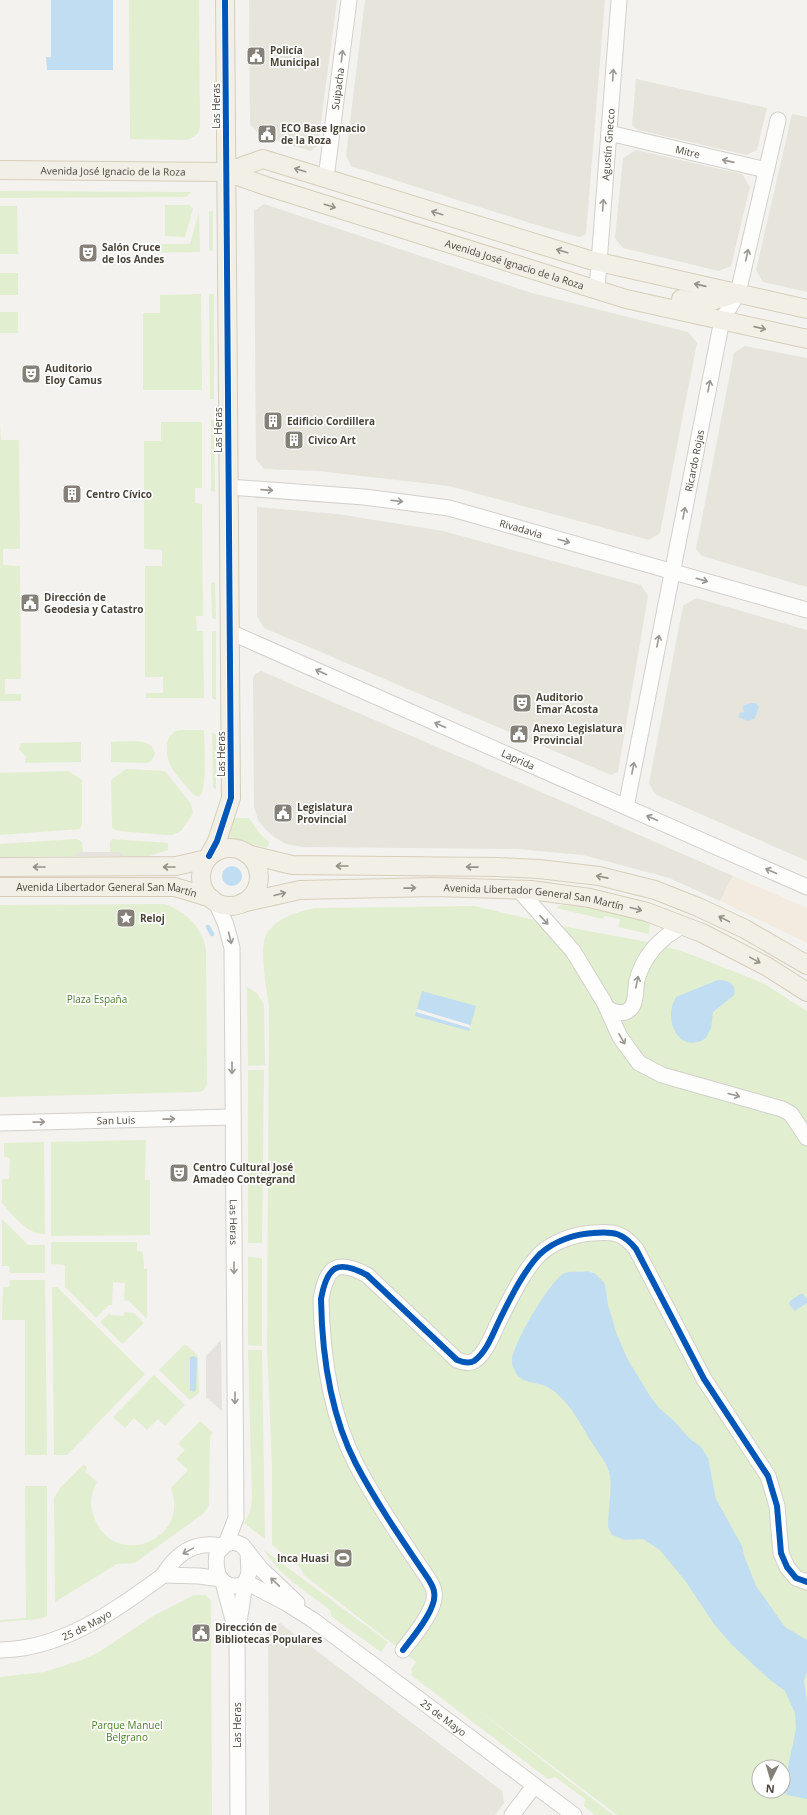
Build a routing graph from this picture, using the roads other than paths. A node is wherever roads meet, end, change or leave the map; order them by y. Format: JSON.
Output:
{"nodes":[{"id":1,"x":225,"y":0,"type":"edge"},
{"id":2,"x":350,"y":0,"type":"edge"},
{"id":3,"x":619,"y":0,"type":"edge"},
{"id":4,"x":778,"y":120,"type":"dead end"},
{"id":5,"x":609,"y":134,"type":"junction"},
{"id":6,"x":0,"y":170,"type":"edge"},
{"id":7,"x":766,"y":170,"type":"junction"},
{"id":8,"x":226,"y":172,"type":"junction"},
{"id":9,"x":326,"y":178,"type":"junction"},
{"id":10,"x":599,"y":262,"type":"junction"},
{"id":11,"x":597,"y":290,"type":"junction"},
{"id":12,"x":738,"y":293,"type":"junction"},
{"id":13,"x":626,"y":299,"type":"junction"},
{"id":14,"x":807,"y":309,"type":"edge"},
{"id":15,"x":722,"y":320,"type":"junction"},
{"id":16,"x":807,"y":339,"type":"edge"},
{"id":17,"x":228,"y":487,"type":"junction"},
{"id":18,"x":672,"y":571,"type":"junction"},
{"id":19,"x":807,"y":610,"type":"edge"},
{"id":20,"x":230,"y":632,"type":"junction"},
{"id":21,"x":626,"y":807,"type":"junction"},
{"id":22,"x":247,"y":854,"type":"junction"},
{"id":23,"x":208,"y":858,"type":"junction"},
{"id":24,"x":0,"y":867,"type":"edge"},
{"id":25,"x":0,"y":887,"type":"edge"},
{"id":26,"x":807,"y":887,"type":"edge"},
{"id":27,"x":519,"y":890,"type":"junction"},
{"id":28,"x":214,"y":900,"type":"junction"},
{"id":29,"x":242,"y":903,"type":"junction"},
{"id":30,"x":684,"y":925,"type":"junction"},
{"id":31,"x":807,"y":965,"type":"edge"},
{"id":32,"x":807,"y":992,"type":"edge"},
{"id":33,"x":607,"y":1008,"type":"junction"},
{"id":34,"x":233,"y":1117,"type":"junction"},
{"id":35,"x":0,"y":1123,"type":"edge"},
{"id":36,"x":807,"y":1138,"type":"edge"},
{"id":37,"x":224,"y":1545,"type":"junction"},
{"id":38,"x":248,"y":1552,"type":"junction"},
{"id":39,"x":163,"y":1575,"type":"junction"},
{"id":40,"x":222,"y":1581,"type":"junction"},
{"id":41,"x":246,"y":1582,"type":"junction"},
{"id":42,"x":807,"y":1582,"type":"edge"},
{"id":43,"x":313,"y":1620,"type":"junction"},
{"id":44,"x":237,"y":1636,"type":"junction"},
{"id":45,"x":0,"y":1650,"type":"edge"},
{"id":46,"x":403,"y":1650,"type":"dead end"},
{"id":47,"x":534,"y":1786,"type":"junction"},
{"id":48,"x":238,"y":1815,"type":"edge"},
{"id":49,"x":512,"y":1815,"type":"edge"},
{"id":50,"x":574,"y":1815,"type":"edge"}],
"edges":[{"from":1,"to":8,"type":"main road","name":"Las Heras"},
{"from":9,"to":2,"type":"street","name":"Suipacha","one_way":true},
{"from":5,"to":3,"type":"street","name":"Agustín Gnecco","one_way":true},
{"from":4,"to":7,"type":"street","name":"Ricardo Rojas"},
{"from":7,"to":5,"type":"street","name":"Mitre","one_way":true},
{"from":10,"to":5,"type":"street","name":"Agustín Gnecco","one_way":true},
{"from":6,"to":8,"type":"main road","name":"Avenida José Ignacio de la Roza"},
{"from":12,"to":7,"type":"street","name":"Ricardo Rojas","one_way":true},
{"from":9,"to":8,"type":"main road","name":"Avenida José Ignacio de la Roza","one_way":true},
{"from":8,"to":11,"type":"main road","name":"Avenida José Ignacio de la Roza","one_way":true},
{"from":8,"to":17,"type":"main road","name":"Las Heras"},
{"from":10,"to":9,"type":"main road","name":"Avenida José Ignacio de la Roza","one_way":true},
{"from":10,"to":11,"type":"street","name":"Agustín Gnecco"},
{"from":12,"to":10,"type":"main road","name":"Avenida José Ignacio de la Roza","one_way":true},
{"from":11,"to":13,"type":"main road","name":"Avenida José Ignacio de la Roza"},
{"from":12,"to":13,"type":"main road"},
{"from":12,"to":14,"type":"main road","name":"Avenida José Ignacio de la Roza"},
{"from":12,"to":15,"type":"street","name":"Ricardo Rojas"},
{"from":13,"to":15,"type":"main road","name":"Avenida José Ignacio de la Roza"},
{"from":15,"to":16,"type":"main road","name":"Avenida José Ignacio de la Roza","one_way":true},
{"from":18,"to":15,"type":"street","name":"Ricardo Rojas","one_way":true},
{"from":17,"to":18,"type":"street","name":"Rivadavia","one_way":true},
{"from":17,"to":20,"type":"main road","name":"Las Heras"},
{"from":18,"to":19,"type":"street","name":"Rivadavia","one_way":true},
{"from":21,"to":18,"type":"street","name":"Ricardo Rojas","one_way":true},
{"from":21,"to":20,"type":"street","name":"Laprida","one_way":true},
{"from":20,"to":23,"type":"main road","name":"Las Heras"},
{"from":26,"to":21,"type":"street","name":"Laprida","one_way":true},
{"from":22,"to":23,"type":"main road"},
{"from":22,"to":29,"type":"main road"},
{"from":31,"to":22,"type":"main road","one_way":true},
{"from":23,"to":24,"type":"main road","name":"Avenida Libertador General San Martín","one_way":true},
{"from":23,"to":28,"type":"main road"},
{"from":25,"to":28,"type":"main road","name":"Avenida Libertador General San Martín"},
{"from":29,"to":27,"type":"main road","name":"Avenida Libertador General San Martín","one_way":true},
{"from":27,"to":30,"type":"main road","name":"Avenida Libertador General San Martín","one_way":true},
{"from":27,"to":33,"type":"street","one_way":true},
{"from":28,"to":29,"type":"main road"},
{"from":28,"to":34,"type":"street","name":"Las Heras","one_way":true},
{"from":30,"to":32,"type":"main road","name":"Avenida Libertador General San Martín","one_way":true},
{"from":33,"to":30,"type":"street","one_way":true},
{"from":33,"to":36,"type":"street","one_way":true},
{"from":35,"to":34,"type":"street","name":"San Luis","one_way":true},
{"from":34,"to":37,"type":"street","name":"Las Heras","one_way":true},
{"from":37,"to":38,"type":"street"},
{"from":37,"to":39,"type":"street","name":"25 de Mayo","one_way":true},
{"from":37,"to":40,"type":"street"},
{"from":38,"to":41,"type":"street"},
{"from":43,"to":38,"type":"street","name":"25 de Mayo","one_way":true},
{"from":39,"to":40,"type":"street"},
{"from":39,"to":45,"type":"street","name":"25 de Mayo"},
{"from":40,"to":41,"type":"street"},
{"from":40,"to":44,"type":"street","name":"Las Heras"},
{"from":41,"to":43,"type":"street","name":"25 de Mayo"},
{"from":41,"to":44,"type":"street","name":"Las Heras"},
{"from":42,"to":46,"type":"street"},
{"from":43,"to":47,"type":"street","name":"25 de Mayo"},
{"from":44,"to":48,"type":"street","name":"Las Heras"},
{"from":47,"to":49,"type":"street"},
{"from":47,"to":50,"type":"street","name":"25 de Mayo"}]}
